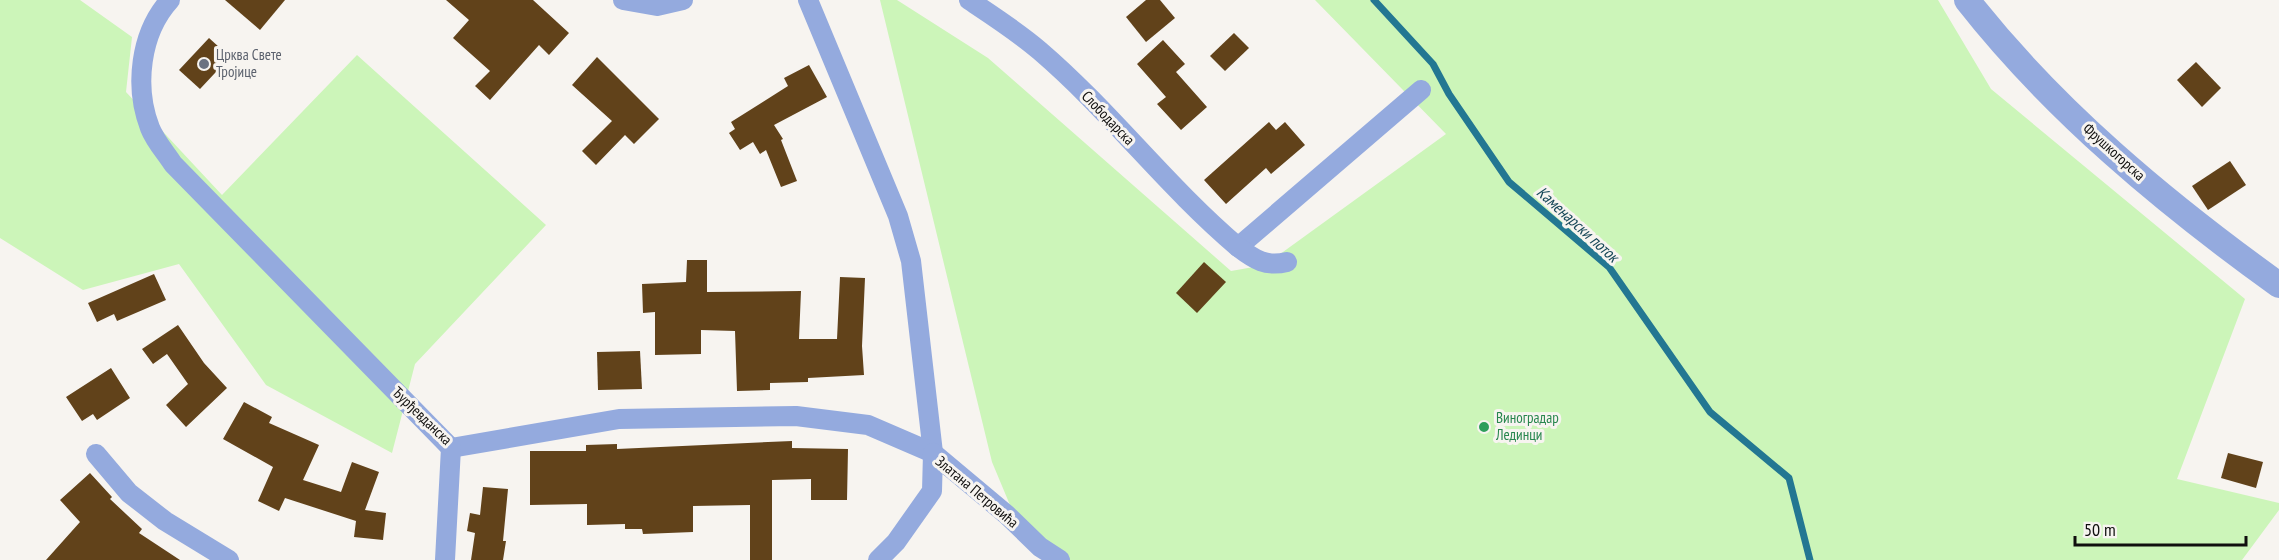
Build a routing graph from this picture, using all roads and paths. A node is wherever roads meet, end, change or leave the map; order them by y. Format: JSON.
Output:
{"nodes":[{"id":1,"x":170,"y":0,"type":"edge"},
{"id":2,"x":622,"y":0,"type":"edge"},
{"id":3,"x":683,"y":0,"type":"edge"},
{"id":4,"x":808,"y":0,"type":"edge"},
{"id":5,"x":969,"y":0,"type":"edge"},
{"id":6,"x":1967,"y":0,"type":"edge"},
{"id":7,"x":1421,"y":90,"type":"dead end"},
{"id":8,"x":1238,"y":247,"type":"junction"},
{"id":9,"x":1287,"y":262,"type":"dead end"},
{"id":10,"x":2279,"y":285,"type":"edge"},
{"id":11,"x":451,"y":448,"type":"junction"},
{"id":12,"x":933,"y":453,"type":"junction"},
{"id":13,"x":96,"y":454,"type":"dead end"},
{"id":14,"x":229,"y":560,"type":"edge"},
{"id":15,"x":445,"y":560,"type":"edge"},
{"id":16,"x":878,"y":560,"type":"edge"},
{"id":17,"x":1060,"y":560,"type":"edge"}],
"edges":[{"from":1,"to":11,"type":"street","name":"Ђурђевданска"},
{"from":2,"to":3,"type":"street"},
{"from":4,"to":12,"type":"street"},
{"from":5,"to":8,"type":"street","name":"Слободарска"},
{"from":6,"to":10,"type":"street","name":"Фрушкогорска"},
{"from":7,"to":8,"type":"street"},
{"from":8,"to":9,"type":"street","name":"Слободарска"},
{"from":11,"to":12,"type":"street","name":"Ђурђевданска"},
{"from":11,"to":15,"type":"street"},
{"from":12,"to":16,"type":"street","name":"Златана Петровића"},
{"from":12,"to":17,"type":"street","name":"Златана Петровића"},
{"from":13,"to":14,"type":"street"}]}
